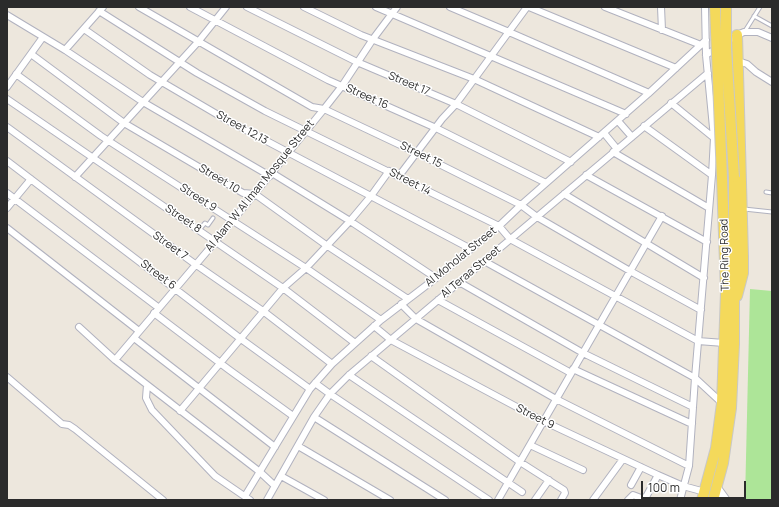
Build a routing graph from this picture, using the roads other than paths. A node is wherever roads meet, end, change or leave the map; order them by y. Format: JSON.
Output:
{"nodes":[{"id":1,"x":8,"y":7,"type":"edge"},
{"id":2,"x":139,"y":7,"type":"edge"},
{"id":3,"x":190,"y":7,"type":"edge"},
{"id":4,"x":226,"y":7,"type":"edge"},
{"id":5,"x":247,"y":7,"type":"edge"},
{"id":6,"x":304,"y":7,"type":"edge"},
{"id":7,"x":376,"y":7,"type":"edge"},
{"id":8,"x":397,"y":7,"type":"edge"},
{"id":9,"x":450,"y":7,"type":"edge"},
{"id":10,"x":528,"y":7,"type":"edge"},
{"id":11,"x":605,"y":7,"type":"edge"},
{"id":12,"x":661,"y":7,"type":"edge"},
{"id":13,"x":705,"y":7,"type":"edge"},
{"id":14,"x":715,"y":7,"type":"edge"},
{"id":15,"x":726,"y":7,"type":"edge"},
{"id":16,"x":760,"y":7,"type":"edge"},
{"id":17,"x":101,"y":9,"type":"edge"},
{"id":18,"x":7,"y":11,"type":"edge"},
{"id":19,"x":392,"y":14,"type":"junction"},
{"id":20,"x":7,"y":15,"type":"edge"},
{"id":21,"x":754,"y":16,"type":"junction"},
{"id":22,"x":215,"y":21,"type":"junction"},
{"id":23,"x":772,"y":26,"type":"edge"},
{"id":24,"x":84,"y":29,"type":"junction"},
{"id":25,"x":662,"y":30,"type":"junction"},
{"id":26,"x":509,"y":32,"type":"junction"},
{"id":27,"x":740,"y":34,"type":"junction"},
{"id":28,"x":43,"y":37,"type":"junction"},
{"id":29,"x":772,"y":38,"type":"edge"},
{"id":30,"x":373,"y":39,"type":"junction"},
{"id":31,"x":706,"y":40,"type":"junction"},
{"id":32,"x":198,"y":42,"type":"junction"},
{"id":33,"x":701,"y":45,"type":"junction"},
{"id":34,"x":65,"y":50,"type":"junction"},
{"id":35,"x":31,"y":54,"type":"junction"},
{"id":36,"x":706,"y":55,"type":"junction"},
{"id":37,"x":492,"y":56,"type":"junction"},
{"id":38,"x":738,"y":61,"type":"junction"},
{"id":39,"x":179,"y":62,"type":"junction"},
{"id":40,"x":358,"y":62,"type":"junction"},
{"id":41,"x":676,"y":68,"type":"junction"},
{"id":42,"x":708,"y":73,"type":"junction"},
{"id":43,"x":16,"y":74,"type":"junction"},
{"id":44,"x":474,"y":79,"type":"junction"},
{"id":45,"x":161,"y":82,"type":"junction"},
{"id":46,"x":772,"y":82,"type":"edge"},
{"id":47,"x":342,"y":86,"type":"junction"},
{"id":48,"x":7,"y":87,"type":"edge"},
{"id":49,"x":649,"y":94,"type":"junction"},
{"id":50,"x":7,"y":99,"type":"edge"},
{"id":51,"x":143,"y":102,"type":"junction"},
{"id":52,"x":671,"y":103,"type":"junction"},
{"id":53,"x":456,"y":104,"type":"junction"},
{"id":54,"x":324,"y":109,"type":"junction"},
{"id":55,"x":626,"y":114,"type":"junction"},
{"id":56,"x":618,"y":121,"type":"junction"},
{"id":57,"x":124,"y":123,"type":"junction"},
{"id":58,"x":644,"y":126,"type":"junction"},
{"id":59,"x":7,"y":127,"type":"edge"},
{"id":60,"x":436,"y":128,"type":"junction"},
{"id":61,"x":306,"y":130,"type":"junction"},
{"id":62,"x":601,"y":135,"type":"junction"},
{"id":63,"x":632,"y":137,"type":"junction"},
{"id":64,"x":714,"y":138,"type":"junction"},
{"id":65,"x":108,"y":140,"type":"junction"},
{"id":66,"x":615,"y":150,"type":"junction"},
{"id":67,"x":288,"y":153,"type":"junction"},
{"id":68,"x":417,"y":153,"type":"junction"},
{"id":69,"x":93,"y":158,"type":"junction"},
{"id":70,"x":7,"y":161,"type":"edge"},
{"id":71,"x":571,"y":162,"type":"junction"},
{"id":72,"x":389,"y":171,"type":"junction"},
{"id":73,"x":271,"y":175,"type":"junction"},
{"id":74,"x":586,"y":175,"type":"junction"},
{"id":75,"x":712,"y":175,"type":"junction"},
{"id":76,"x":399,"y":176,"type":"junction"},
{"id":77,"x":75,"y":177,"type":"junction"},
{"id":78,"x":31,"y":179,"type":"junction"},
{"id":79,"x":546,"y":183,"type":"junction"},
{"id":80,"x":766,"y":192,"type":"dead end"},
{"id":81,"x":7,"y":193,"type":"edge"},
{"id":82,"x":772,"y":193,"type":"edge"},
{"id":83,"x":255,"y":194,"type":"junction"},
{"id":84,"x":564,"y":194,"type":"junction"},
{"id":85,"x":371,"y":196,"type":"junction"},
{"id":86,"x":15,"y":199,"type":"junction"},
{"id":87,"x":521,"y":205,"type":"junction"},
{"id":88,"x":7,"y":208,"type":"edge"},
{"id":89,"x":710,"y":208,"type":"junction"},
{"id":90,"x":742,"y":208,"type":"junction"},
{"id":91,"x":772,"y":212,"type":"edge"},
{"id":92,"x":662,"y":216,"type":"junction"},
{"id":93,"x":537,"y":217,"type":"junction"},
{"id":94,"x":213,"y":218,"type":"dead end"},
{"id":95,"x":233,"y":220,"type":"junction"},
{"id":96,"x":350,"y":220,"type":"junction"},
{"id":97,"x":499,"y":226,"type":"junction"},
{"id":98,"x":7,"y":228,"type":"edge"},
{"id":99,"x":199,"y":230,"type":"junction"},
{"id":100,"x":510,"y":239,"type":"junction"},
{"id":101,"x":216,"y":242,"type":"junction"},
{"id":102,"x":707,"y":242,"type":"junction"},
{"id":103,"x":646,"y":243,"type":"junction"},
{"id":104,"x":326,"y":246,"type":"junction"},
{"id":105,"x":471,"y":249,"type":"junction"},
{"id":106,"x":484,"y":261,"type":"junction"},
{"id":107,"x":195,"y":264,"type":"junction"},
{"id":108,"x":306,"y":268,"type":"junction"},
{"id":109,"x":630,"y":271,"type":"junction"},
{"id":110,"x":436,"y":278,"type":"junction"},
{"id":111,"x":704,"y":278,"type":"junction"},
{"id":112,"x":459,"y":282,"type":"junction"},
{"id":113,"x":175,"y":288,"type":"junction"},
{"id":114,"x":283,"y":288,"type":"junction"},
{"id":115,"x":616,"y":296,"type":"junction"},
{"id":116,"x":408,"y":299,"type":"junction"},
{"id":117,"x":438,"y":300,"type":"junction"},
{"id":118,"x":401,"y":304,"type":"junction"},
{"id":119,"x":734,"y":305,"type":"junction"},
{"id":120,"x":702,"y":310,"type":"junction"},
{"id":121,"x":156,"y":311,"type":"junction"},
{"id":122,"x":263,"y":311,"type":"junction"},
{"id":123,"x":416,"y":319,"type":"junction"},
{"id":124,"x":380,"y":320,"type":"junction"},
{"id":125,"x":374,"y":326,"type":"junction"},
{"id":126,"x":598,"y":326,"type":"junction"},
{"id":127,"x":79,"y":327,"type":"dead end"},
{"id":128,"x":139,"y":331,"type":"junction"},
{"id":129,"x":134,"y":338,"type":"junction"},
{"id":130,"x":241,"y":339,"type":"junction"},
{"id":131,"x":391,"y":340,"type":"junction"},
{"id":132,"x":698,"y":340,"type":"junction"},
{"id":133,"x":355,"y":343,"type":"junction"},
{"id":134,"x":724,"y":343,"type":"junction"},
{"id":135,"x":583,"y":353,"type":"junction"},
{"id":136,"x":371,"y":356,"type":"junction"},
{"id":137,"x":115,"y":360,"type":"junction"},
{"id":138,"x":220,"y":363,"type":"junction"},
{"id":139,"x":332,"y":364,"type":"junction"},
{"id":140,"x":572,"y":371,"type":"junction"},
{"id":141,"x":349,"y":375,"type":"junction"},
{"id":142,"x":7,"y":377,"type":"edge"},
{"id":143,"x":695,"y":378,"type":"junction"},
{"id":144,"x":315,"y":383,"type":"junction"},
{"id":145,"x":147,"y":384,"type":"junction"},
{"id":146,"x":199,"y":388,"type":"junction"},
{"id":147,"x":310,"y":389,"type":"junction"},
{"id":148,"x":330,"y":394,"type":"junction"},
{"id":149,"x":556,"y":399,"type":"junction"},
{"id":150,"x":722,"y":403,"type":"junction"},
{"id":151,"x":693,"y":407,"type":"junction"},
{"id":152,"x":180,"y":410,"type":"junction"},
{"id":153,"x":293,"y":416,"type":"junction"},
{"id":154,"x":314,"y":417,"type":"junction"},
{"id":155,"x":543,"y":421,"type":"junction"},
{"id":156,"x":692,"y":424,"type":"junction"},
{"id":157,"x":530,"y":445,"type":"junction"},
{"id":158,"x":275,"y":446,"type":"junction"},
{"id":159,"x":298,"y":446,"type":"junction"},
{"id":160,"x":623,"y":459,"type":"junction"},
{"id":161,"x":520,"y":462,"type":"junction"},
{"id":162,"x":689,"y":466,"type":"junction"},
{"id":163,"x":641,"y":467,"type":"junction"},
{"id":164,"x":583,"y":470,"type":"dead end"},
{"id":165,"x":260,"y":472,"type":"junction"},
{"id":166,"x":281,"y":476,"type":"junction"},
{"id":167,"x":658,"y":476,"type":"junction"},
{"id":168,"x":549,"y":480,"type":"junction"},
{"id":169,"x":508,"y":482,"type":"junction"},
{"id":170,"x":631,"y":485,"type":"dead end"},
{"id":171,"x":275,"y":486,"type":"junction"},
{"id":172,"x":683,"y":486,"type":"junction"},
{"id":173,"x":716,"y":489,"type":"junction"},
{"id":174,"x":522,"y":492,"type":"dead end"},
{"id":175,"x":704,"y":496,"type":"edge"},
{"id":176,"x":248,"y":498,"type":"edge"},
{"id":177,"x":163,"y":500,"type":"edge"},
{"id":178,"x":267,"y":500,"type":"edge"},
{"id":179,"x":324,"y":500,"type":"edge"},
{"id":180,"x":390,"y":500,"type":"edge"},
{"id":181,"x":445,"y":500,"type":"edge"},
{"id":182,"x":489,"y":500,"type":"edge"},
{"id":183,"x":498,"y":500,"type":"edge"},
{"id":184,"x":535,"y":500,"type":"edge"},
{"id":185,"x":560,"y":500,"type":"edge"},
{"id":186,"x":593,"y":500,"type":"edge"},
{"id":187,"x":628,"y":500,"type":"edge"},
{"id":188,"x":680,"y":500,"type":"edge"},
{"id":189,"x":713,"y":500,"type":"edge"},
{"id":190,"x":725,"y":500,"type":"edge"}],
"edges":[{"from":1,"to":18,"type":"street"},
{"from":2,"to":32,"type":"street","name":"Street 15"},
{"from":3,"to":22,"type":"street","name":"Street 16"},
{"from":4,"to":22,"type":"street"},
{"from":5,"to":40,"type":"street","name":"Street 17"},
{"from":6,"to":30,"type":"street"},
{"from":7,"to":19,"type":"street"},
{"from":8,"to":19,"type":"street","name":"Al Alam W Al Iman Mosque Street"},
{"from":9,"to":26,"type":"street"},
{"from":10,"to":26,"type":"street"},
{"from":10,"to":41,"type":"street"},
{"from":11,"to":25,"type":"street"},
{"from":12,"to":25,"type":"street"},
{"from":13,"to":31,"type":"street"},
{"from":14,"to":134,"type":"main road","name":"The Ring Road","bridge":true},
{"from":15,"to":119,"type":"main road","name":"The Ring Road","bridge":true},
{"from":16,"to":21,"type":"lane"},
{"from":17,"to":24,"type":"street"},
{"from":17,"to":39,"type":"street","name":"Street 14"},
{"from":19,"to":30,"type":"street","name":"Al Alam W Al Iman Mosque Street"},
{"from":19,"to":37,"type":"street"},
{"from":20,"to":28,"type":"street"},
{"from":21,"to":23,"type":"lane"},
{"from":21,"to":27,"type":"lane"},
{"from":22,"to":32,"type":"street"},
{"from":22,"to":47,"type":"street","name":"Street 16"},
{"from":24,"to":34,"type":"street"},
{"from":24,"to":45,"type":"street","name":"Street 12,13"},
{"from":25,"to":33,"type":"street"},
{"from":26,"to":37,"type":"street"},
{"from":26,"to":49,"type":"street"},
{"from":27,"to":29,"type":"street"},
{"from":27,"to":36,"type":"street"},
{"from":27,"to":38,"type":"main road"},
{"from":28,"to":34,"type":"street"},
{"from":28,"to":35,"type":"street"},
{"from":30,"to":40,"type":"street","name":"Al Alam W Al Iman Mosque Street"},
{"from":30,"to":44,"type":"street"},
{"from":31,"to":33,"type":"street","name":"Al Moholat Street"},
{"from":31,"to":36,"type":"street"},
{"from":32,"to":39,"type":"street"},
{"from":32,"to":54,"type":"street","name":"Street 15"},
{"from":33,"to":41,"type":"street","name":"Al Moholat Street"},
{"from":34,"to":51,"type":"street"},
{"from":35,"to":43,"type":"street"},
{"from":35,"to":57,"type":"street","name":"Street 10"},
{"from":36,"to":42,"type":"street"},
{"from":37,"to":44,"type":"street"},
{"from":37,"to":55,"type":"street"},
{"from":38,"to":46,"type":"street"},
{"from":38,"to":90,"type":"main road"},
{"from":39,"to":45,"type":"street"},
{"from":39,"to":61,"type":"street","name":"Street 14"},
{"from":40,"to":47,"type":"street","name":"Al Alam W Al Iman Mosque Street"},
{"from":40,"to":53,"type":"street","name":"Street 17"},
{"from":41,"to":49,"type":"street","name":"Al Moholat Street"},
{"from":42,"to":52,"type":"street","name":"Al Teraa Street"},
{"from":42,"to":64,"type":"street"},
{"from":43,"to":48,"type":"street"},
{"from":43,"to":65,"type":"street","name":"Street 9"},
{"from":44,"to":53,"type":"street"},
{"from":44,"to":62,"type":"street"},
{"from":45,"to":51,"type":"street"},
{"from":45,"to":67,"type":"street","name":"Street 12,13"},
{"from":47,"to":54,"type":"street","name":"Al Alam W Al Iman Mosque Street"},
{"from":47,"to":60,"type":"street","name":"Street 16"},
{"from":49,"to":55,"type":"street","name":"Al Moholat Street"},
{"from":50,"to":69,"type":"street","name":"Street 8"},
{"from":51,"to":57,"type":"street"},
{"from":51,"to":73,"type":"street"},
{"from":52,"to":58,"type":"street","name":"Al Teraa Street"},
{"from":52,"to":64,"type":"street"},
{"from":53,"to":60,"type":"street"},
{"from":53,"to":71,"type":"street","name":"Street 17"},
{"from":54,"to":61,"type":"street","name":"Al Alam W Al Iman Mosque Street"},
{"from":54,"to":68,"type":"street","name":"Street 15"},
{"from":55,"to":56,"type":"street","name":"Al Moholat Street"},
{"from":56,"to":62,"type":"street","name":"Al Moholat Street"},
{"from":56,"to":63,"type":"street"},
{"from":57,"to":65,"type":"street"},
{"from":57,"to":83,"type":"street","name":"Street 10"},
{"from":58,"to":63,"type":"street","name":"Al Teraa Street"},
{"from":58,"to":75,"type":"street"},
{"from":59,"to":77,"type":"street","name":"Street 7"},
{"from":60,"to":68,"type":"street"},
{"from":60,"to":79,"type":"street","name":"Street 16"},
{"from":61,"to":67,"type":"street","name":"Al Alam W Al Iman Mosque Street"},
{"from":61,"to":72,"type":"street","name":"Street 14"},
{"from":62,"to":66,"type":"street"},
{"from":62,"to":71,"type":"street","name":"Al Moholat Street"},
{"from":63,"to":66,"type":"street","name":"Al Teraa Street"},
{"from":64,"to":75,"type":"street"},
{"from":65,"to":69,"type":"street"},
{"from":65,"to":95,"type":"street","name":"Street 9"},
{"from":66,"to":74,"type":"street","name":"Al Teraa Street"},
{"from":66,"to":89,"type":"street"},
{"from":67,"to":73,"type":"street","name":"Al Alam W Al Iman Mosque Street"},
{"from":67,"to":85,"type":"street","name":"Street 12,13"},
{"from":68,"to":76,"type":"street"},
{"from":68,"to":87,"type":"street","name":"Street 15"},
{"from":69,"to":77,"type":"street"},
{"from":69,"to":99,"type":"street","name":"Street 8"},
{"from":70,"to":78,"type":"street","name":"Street 6"},
{"from":71,"to":79,"type":"street","name":"Al Moholat Street"},
{"from":72,"to":76,"type":"street","name":"Street 14"},
{"from":72,"to":85,"type":"street"},
{"from":73,"to":83,"type":"street","name":"Al Alam W Al Iman Mosque Street"},
{"from":73,"to":96,"type":"street"},
{"from":74,"to":84,"type":"street","name":"Al Teraa Street"},
{"from":74,"to":92,"type":"street"},
{"from":75,"to":89,"type":"street"},
{"from":76,"to":97,"type":"street","name":"Street 14"},
{"from":77,"to":107,"type":"street","name":"Street 7"},
{"from":78,"to":86,"type":"street"},
{"from":78,"to":113,"type":"street","name":"Street 6"},
{"from":79,"to":87,"type":"street","name":"Al Moholat Street"},
{"from":80,"to":82,"type":"lane"},
{"from":81,"to":86,"type":"street"},
{"from":83,"to":95,"type":"street","name":"Al Alam W Al Iman Mosque Street"},
{"from":83,"to":104,"type":"street","name":"Street 10"},
{"from":84,"to":93,"type":"street","name":"Al Teraa Street"},
{"from":84,"to":103,"type":"street"},
{"from":85,"to":96,"type":"street"},
{"from":85,"to":105,"type":"street","name":"Street 12,13"},
{"from":86,"to":88,"type":"street"},
{"from":86,"to":121,"type":"street"},
{"from":87,"to":93,"type":"street","name":"Street 15"},
{"from":87,"to":97,"type":"street","name":"Al Moholat Street"},
{"from":89,"to":102,"type":"street"},
{"from":90,"to":91,"type":"lane"},
{"from":90,"to":119,"type":"main road"},
{"from":92,"to":102,"type":"street"},
{"from":92,"to":103,"type":"street"},
{"from":93,"to":100,"type":"street","name":"Al Teraa Street"},
{"from":93,"to":109,"type":"street","name":"Street 15"},
{"from":94,"to":99,"type":"lane"},
{"from":95,"to":101,"type":"street","name":"Al Alam W Al Iman Mosque Street"},
{"from":95,"to":108,"type":"street","name":"Street 9"},
{"from":96,"to":104,"type":"street"},
{"from":96,"to":110,"type":"street"},
{"from":97,"to":100,"type":"street","name":"Street 14"},
{"from":97,"to":105,"type":"street","name":"Al Moholat Street"},
{"from":98,"to":128,"type":"street"},
{"from":99,"to":101,"type":"street","name":"Street 8"},
{"from":100,"to":106,"type":"street","name":"Al Teraa Street"},
{"from":100,"to":115,"type":"street","name":"Street 14"},
{"from":101,"to":107,"type":"street","name":"Al Alam W Al Iman Mosque Street"},
{"from":101,"to":114,"type":"street","name":"Street 8"},
{"from":102,"to":111,"type":"street"},
{"from":103,"to":109,"type":"street"},
{"from":103,"to":111,"type":"street"},
{"from":104,"to":108,"type":"street"},
{"from":104,"to":116,"type":"street","name":"Street 10"},
{"from":105,"to":110,"type":"street","name":"Al Moholat Street"},
{"from":106,"to":112,"type":"street","name":"Al Teraa Street"},
{"from":106,"to":126,"type":"street"},
{"from":107,"to":113,"type":"street","name":"Al Alam W Al Iman Mosque Street"},
{"from":107,"to":122,"type":"street","name":"Street 7"},
{"from":108,"to":114,"type":"street"},
{"from":108,"to":124,"type":"street","name":"Street 9"},
{"from":109,"to":115,"type":"street"},
{"from":109,"to":120,"type":"street","name":"Street 15"},
{"from":110,"to":116,"type":"street","name":"Al Moholat Street"},
{"from":111,"to":120,"type":"street"},
{"from":112,"to":117,"type":"street","name":"Al Teraa Street"},
{"from":112,"to":135,"type":"street"},
{"from":113,"to":121,"type":"street","name":"Al Alam W Al Iman Mosque Street"},
{"from":113,"to":130,"type":"street","name":"Street 6"},
{"from":114,"to":122,"type":"street"},
{"from":114,"to":133,"type":"street","name":"Street 8"},
{"from":115,"to":126,"type":"street"},
{"from":115,"to":132,"type":"street","name":"Street 14"},
{"from":116,"to":118,"type":"street","name":"Al Moholat Street"},
{"from":117,"to":123,"type":"street","name":"Al Teraa Street"},
{"from":117,"to":140,"type":"street"},
{"from":118,"to":123,"type":"street"},
{"from":118,"to":124,"type":"street","name":"Al Moholat Street"},
{"from":119,"to":173,"type":"main road","name":"The Ring Road"},
{"from":120,"to":132,"type":"street"},
{"from":121,"to":128,"type":"street","name":"Al Alam W Al Iman Mosque Street"},
{"from":121,"to":138,"type":"street"},
{"from":122,"to":130,"type":"street"},
{"from":122,"to":139,"type":"street","name":"Street 7"},
{"from":123,"to":131,"type":"street","name":"Al Teraa Street"},
{"from":123,"to":149,"type":"street"},
{"from":124,"to":125,"type":"street","name":"Al Moholat Street"},
{"from":125,"to":131,"type":"street","name":"Street 9"},
{"from":125,"to":133,"type":"street","name":"Al Moholat Street"},
{"from":126,"to":135,"type":"street"},
{"from":126,"to":143,"type":"street"},
{"from":127,"to":137,"type":"street"},
{"from":128,"to":129,"type":"street","name":"Al Alam W Al Iman Mosque Street"},
{"from":129,"to":137,"type":"street","name":"Al Alam W Al Iman Mosque Street"},
{"from":129,"to":146,"type":"street"},
{"from":130,"to":138,"type":"street"},
{"from":130,"to":147,"type":"street","name":"Street 6"},
{"from":131,"to":136,"type":"street","name":"Al Teraa Street"},
{"from":131,"to":155,"type":"street","name":"Street 9"},
{"from":132,"to":134,"type":"street","name":"Street 14"},
{"from":132,"to":143,"type":"street"},
{"from":133,"to":139,"type":"street","name":"Al Moholat Street"},
{"from":134,"to":150,"type":"main road","name":"The Ring Road"},
{"from":135,"to":140,"type":"street"},
{"from":135,"to":151,"type":"street"},
{"from":136,"to":141,"type":"street","name":"Al Teraa Street"},
{"from":136,"to":161,"type":"street"},
{"from":137,"to":145,"type":"street"},
{"from":138,"to":146,"type":"street"},
{"from":138,"to":153,"type":"street"},
{"from":139,"to":144,"type":"street","name":"Al Moholat Street"},
{"from":140,"to":149,"type":"street"},
{"from":140,"to":156,"type":"street"},
{"from":141,"to":148,"type":"street","name":"Al Teraa Street"},
{"from":141,"to":169,"type":"street"},
{"from":142,"to":177,"type":"street"},
{"from":143,"to":150,"type":"street"},
{"from":143,"to":151,"type":"street"},
{"from":144,"to":147,"type":"street","name":"Al Moholat Street"},
{"from":144,"to":148,"type":"street"},
{"from":145,"to":152,"type":"street"},
{"from":145,"to":176,"type":"street"},
{"from":146,"to":152,"type":"street"},
{"from":146,"to":158,"type":"street"},
{"from":147,"to":153,"type":"street","name":"Al Moholat Street"},
{"from":148,"to":154,"type":"street","name":"Al Teraa Street"},
{"from":148,"to":182,"type":"street"},
{"from":149,"to":155,"type":"street"},
{"from":149,"to":162,"type":"street"},
{"from":150,"to":175,"type":"main road","name":"The Ring Road"},
{"from":151,"to":156,"type":"street"},
{"from":152,"to":165,"type":"street"},
{"from":153,"to":158,"type":"street","name":"Al Moholat Street"},
{"from":154,"to":159,"type":"street","name":"Al Teraa Street"},
{"from":154,"to":181,"type":"street"},
{"from":155,"to":157,"type":"street"},
{"from":155,"to":160,"type":"street","name":"Street 9"},
{"from":156,"to":162,"type":"street"},
{"from":157,"to":161,"type":"street"},
{"from":157,"to":164,"type":"street"},
{"from":158,"to":165,"type":"street","name":"Al Moholat Street"},
{"from":159,"to":166,"type":"street","name":"Al Teraa Street"},
{"from":159,"to":180,"type":"street"},
{"from":160,"to":163,"type":"street","name":"Street 9"},
{"from":160,"to":186,"type":"street"},
{"from":161,"to":168,"type":"street"},
{"from":161,"to":169,"type":"street"},
{"from":162,"to":172,"type":"street"},
{"from":163,"to":167,"type":"street","name":"Street 9"},
{"from":163,"to":170,"type":"street"},
{"from":165,"to":171,"type":"street"},
{"from":165,"to":176,"type":"street","name":"Al Moholat Street"},
{"from":166,"to":171,"type":"street","name":"Al Teraa Street"},
{"from":166,"to":179,"type":"street"},
{"from":167,"to":172,"type":"street","name":"Street 9"},
{"from":167,"to":187,"type":"street"},
{"from":168,"to":184,"type":"street"},
{"from":168,"to":185,"type":"street"},
{"from":169,"to":174,"type":"street"},
{"from":169,"to":183,"type":"street"},
{"from":171,"to":178,"type":"street","name":"Al Teraa Street"},
{"from":172,"to":175,"type":"street","name":"Street 9"},
{"from":172,"to":188,"type":"street"},
{"from":173,"to":189,"type":"main road","name":"The Ring Road"},
{"from":173,"to":190,"type":"street"}]}
